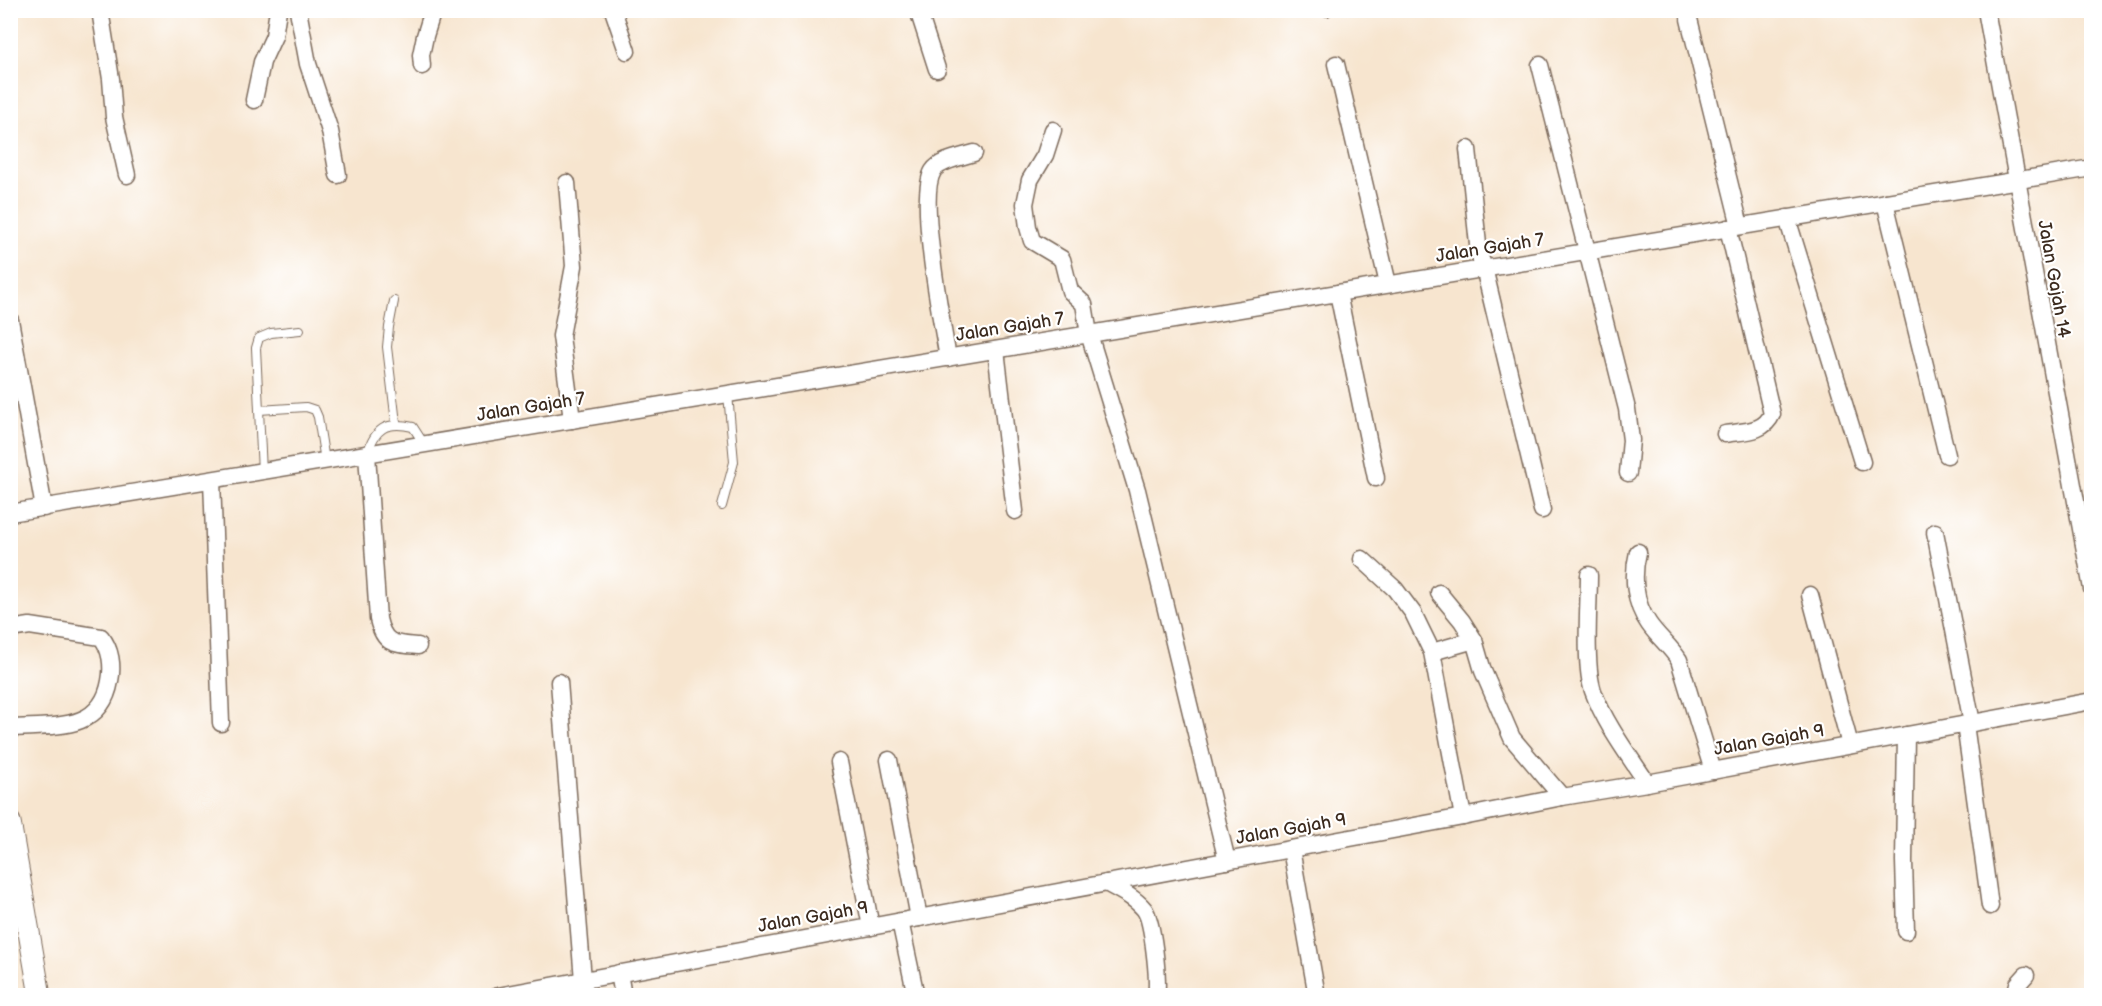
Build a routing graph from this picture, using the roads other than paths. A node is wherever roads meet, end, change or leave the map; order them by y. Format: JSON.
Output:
{"nodes":[{"id":1,"x":100,"y":10,"type":"edge"},
{"id":2,"x":278,"y":10,"type":"edge"},
{"id":3,"x":298,"y":10,"type":"edge"},
{"id":4,"x":433,"y":10,"type":"edge"},
{"id":5,"x":613,"y":10,"type":"edge"},
{"id":6,"x":918,"y":10,"type":"edge"},
{"id":7,"x":1986,"y":10,"type":"edge"},
{"id":8,"x":1689,"y":19,"type":"dead end"},
{"id":9,"x":627,"y":51,"type":"dead end"},
{"id":10,"x":1336,"y":64,"type":"dead end"},
{"id":11,"x":1540,"y":65,"type":"dead end"},
{"id":12,"x":422,"y":66,"type":"dead end"},
{"id":13,"x":937,"y":69,"type":"dead end"},
{"id":14,"x":254,"y":100,"type":"dead end"},
{"id":15,"x":1053,"y":130,"type":"dead end"},
{"id":16,"x":1468,"y":149,"type":"dead end"},
{"id":17,"x":974,"y":153,"type":"dead end"},
{"id":18,"x":2091,"y":168,"type":"edge"},
{"id":19,"x":127,"y":175,"type":"dead end"},
{"id":20,"x":338,"y":175,"type":"dead end"},
{"id":21,"x":2016,"y":180,"type":"junction"},
{"id":22,"x":567,"y":183,"type":"dead end"},
{"id":23,"x":1885,"y":202,"type":"junction"},
{"id":24,"x":1787,"y":218,"type":"junction"},
{"id":25,"x":1734,"y":227,"type":"junction"},
{"id":26,"x":1588,"y":251,"type":"junction"},
{"id":27,"x":1484,"y":268,"type":"junction"},
{"id":28,"x":1388,"y":285,"type":"junction"},
{"id":29,"x":1338,"y":293,"type":"junction"},
{"id":30,"x":394,"y":301,"type":"dead end"},
{"id":31,"x":10,"y":320,"type":"edge"},
{"id":32,"x":300,"y":330,"type":"dead end"},
{"id":33,"x":1089,"y":334,"type":"junction"},
{"id":34,"x":996,"y":350,"type":"junction"},
{"id":35,"x":948,"y":358,"type":"junction"},
{"id":36,"x":728,"y":394,"type":"junction"},
{"id":37,"x":259,"y":410,"type":"junction"},
{"id":38,"x":572,"y":420,"type":"junction"},
{"id":39,"x":396,"y":423,"type":"junction"},
{"id":40,"x":1725,"y":434,"type":"dead end"},
{"id":41,"x":424,"y":444,"type":"junction"},
{"id":42,"x":367,"y":454,"type":"junction"},
{"id":43,"x":1947,"y":455,"type":"dead end"},
{"id":44,"x":325,"y":461,"type":"junction"},
{"id":45,"x":1862,"y":462,"type":"dead end"},
{"id":46,"x":262,"y":471,"type":"junction"},
{"id":47,"x":1628,"y":473,"type":"dead end"},
{"id":48,"x":1376,"y":478,"type":"dead end"},
{"id":49,"x":212,"y":480,"type":"junction"},
{"id":50,"x":722,"y":506,"type":"dead end"},
{"id":51,"x":44,"y":508,"type":"junction"},
{"id":52,"x":1542,"y":510,"type":"dead end"},
{"id":53,"x":1015,"y":511,"type":"dead end"},
{"id":54,"x":10,"y":513,"type":"edge"},
{"id":55,"x":1935,"y":532,"type":"dead end"},
{"id":56,"x":1638,"y":552,"type":"dead end"},
{"id":57,"x":1362,"y":559,"type":"dead end"},
{"id":58,"x":1589,"y":575,"type":"dead end"},
{"id":59,"x":2091,"y":589,"type":"edge"},
{"id":60,"x":1439,"y":593,"type":"dead end"},
{"id":61,"x":1810,"y":595,"type":"dead end"},
{"id":62,"x":10,"y":629,"type":"edge"},
{"id":63,"x":1474,"y":640,"type":"junction"},
{"id":64,"x":418,"y":646,"type":"dead end"},
{"id":65,"x":1432,"y":652,"type":"junction"},
{"id":66,"x":559,"y":682,"type":"dead end"},
{"id":67,"x":2091,"y":701,"type":"edge"},
{"id":68,"x":221,"y":723,"type":"dead end"},
{"id":69,"x":1969,"y":724,"type":"junction"},
{"id":70,"x":10,"y":728,"type":"edge"},
{"id":71,"x":1906,"y":735,"type":"junction"},
{"id":72,"x":1850,"y":745,"type":"junction"},
{"id":73,"x":889,"y":760,"type":"dead end"},
{"id":74,"x":838,"y":762,"type":"dead end"},
{"id":75,"x":1713,"y":771,"type":"junction"},
{"id":76,"x":1647,"y":783,"type":"junction"},
{"id":77,"x":1562,"y":797,"type":"junction"},
{"id":78,"x":1463,"y":817,"type":"junction"},
{"id":79,"x":10,"y":822,"type":"edge"},
{"id":80,"x":1291,"y":849,"type":"junction"},
{"id":81,"x":1227,"y":861,"type":"junction"},
{"id":82,"x":1106,"y":883,"type":"junction"},
{"id":83,"x":1990,"y":906,"type":"dead end"},
{"id":84,"x":919,"y":918,"type":"junction"},
{"id":85,"x":900,"y":921,"type":"junction"},
{"id":86,"x":871,"y":927,"type":"junction"},
{"id":87,"x":1906,"y":931,"type":"dead end"},
{"id":88,"x":619,"y":973,"type":"junction"},
{"id":89,"x":2026,"y":975,"type":"dead end"},
{"id":90,"x":583,"y":980,"type":"junction"},
{"id":91,"x":40,"y":996,"type":"edge"},
{"id":92,"x":498,"y":996,"type":"edge"},
{"id":93,"x":622,"y":996,"type":"edge"},
{"id":94,"x":916,"y":996,"type":"edge"},
{"id":95,"x":1156,"y":996,"type":"edge"},
{"id":96,"x":1317,"y":996,"type":"edge"},
{"id":97,"x":2015,"y":996,"type":"edge"}],
"edges":[{"from":1,"to":19,"type":"street"},
{"from":2,"to":14,"type":"street"},
{"from":3,"to":20,"type":"street"},
{"from":4,"to":12,"type":"street"},
{"from":5,"to":9,"type":"street"},
{"from":6,"to":13,"type":"street"},
{"from":7,"to":21,"type":"street","name":"Jalan Gajah 14"},
{"from":8,"to":25,"type":"street"},
{"from":10,"to":28,"type":"street"},
{"from":11,"to":26,"type":"street"},
{"from":15,"to":33,"type":"street"},
{"from":16,"to":27,"type":"street"},
{"from":17,"to":35,"type":"street"},
{"from":18,"to":21,"type":"street","name":"Jalan Gajah 7"},
{"from":21,"to":23,"type":"street","name":"Jalan Gajah 7"},
{"from":21,"to":59,"type":"street","name":"Jalan Gajah 14"},
{"from":22,"to":38,"type":"street"},
{"from":23,"to":24,"type":"street","name":"Jalan Gajah 7"},
{"from":23,"to":43,"type":"street"},
{"from":24,"to":25,"type":"street","name":"Jalan Gajah 7"},
{"from":24,"to":45,"type":"street"},
{"from":25,"to":26,"type":"street","name":"Jalan Gajah 7"},
{"from":25,"to":40,"type":"street"},
{"from":26,"to":27,"type":"street","name":"Jalan Gajah 7"},
{"from":26,"to":47,"type":"street"},
{"from":27,"to":28,"type":"street","name":"Jalan Gajah 7"},
{"from":27,"to":52,"type":"street"},
{"from":28,"to":29,"type":"street","name":"Jalan Gajah 7"},
{"from":29,"to":33,"type":"street","name":"Jalan Gajah 7"},
{"from":29,"to":48,"type":"street"},
{"from":30,"to":39,"type":"lane"},
{"from":31,"to":51,"type":"street"},
{"from":32,"to":37,"type":"lane"},
{"from":33,"to":34,"type":"street","name":"Jalan Gajah 7"},
{"from":33,"to":81,"type":"street"},
{"from":34,"to":35,"type":"street","name":"Jalan Gajah 7"},
{"from":34,"to":53,"type":"street"},
{"from":35,"to":36,"type":"street","name":"Jalan Gajah 7"},
{"from":36,"to":38,"type":"street","name":"Jalan Gajah 7"},
{"from":36,"to":50,"type":"lane"},
{"from":37,"to":44,"type":"lane"},
{"from":37,"to":46,"type":"lane"},
{"from":38,"to":41,"type":"street","name":"Jalan Gajah 7"},
{"from":39,"to":41,"type":"lane"},
{"from":39,"to":42,"type":"lane"},
{"from":41,"to":42,"type":"street","name":"Jalan Gajah 7"},
{"from":42,"to":44,"type":"street","name":"Jalan Gajah 7"},
{"from":42,"to":64,"type":"street"},
{"from":44,"to":46,"type":"street","name":"Jalan Gajah 7"},
{"from":46,"to":49,"type":"street","name":"Jalan Gajah 7"},
{"from":49,"to":51,"type":"street","name":"Jalan Gajah 7"},
{"from":49,"to":68,"type":"street"},
{"from":51,"to":54,"type":"street","name":"Jalan Gajah 7"},
{"from":55,"to":69,"type":"street"},
{"from":56,"to":75,"type":"street"},
{"from":57,"to":65,"type":"street"},
{"from":58,"to":76,"type":"street"},
{"from":60,"to":63,"type":"street"},
{"from":61,"to":72,"type":"street"},
{"from":62,"to":70,"type":"street"},
{"from":63,"to":65,"type":"street"},
{"from":63,"to":77,"type":"street"},
{"from":65,"to":78,"type":"street"},
{"from":66,"to":90,"type":"street"},
{"from":67,"to":69,"type":"street","name":"Jalan Gajah 9"},
{"from":69,"to":71,"type":"street","name":"Jalan Gajah 9"},
{"from":69,"to":83,"type":"street"},
{"from":71,"to":72,"type":"street","name":"Jalan Gajah 9"},
{"from":71,"to":87,"type":"street"},
{"from":72,"to":75,"type":"street","name":"Jalan Gajah 9"},
{"from":73,"to":84,"type":"street"},
{"from":74,"to":86,"type":"street"},
{"from":75,"to":76,"type":"street","name":"Jalan Gajah 9"},
{"from":76,"to":77,"type":"street","name":"Jalan Gajah 9"},
{"from":77,"to":78,"type":"street","name":"Jalan Gajah 9"},
{"from":78,"to":80,"type":"street","name":"Jalan Gajah 9"},
{"from":79,"to":91,"type":"street"},
{"from":80,"to":81,"type":"street","name":"Jalan Gajah 9"},
{"from":80,"to":96,"type":"street"},
{"from":81,"to":82,"type":"street","name":"Jalan Gajah 9"},
{"from":82,"to":84,"type":"street","name":"Jalan Gajah 9"},
{"from":82,"to":95,"type":"street"},
{"from":84,"to":85,"type":"street","name":"Jalan Gajah 9"},
{"from":85,"to":86,"type":"street","name":"Jalan Gajah 9"},
{"from":85,"to":94,"type":"street"},
{"from":86,"to":88,"type":"street","name":"Jalan Gajah 9"},
{"from":88,"to":90,"type":"street","name":"Jalan Gajah 9"},
{"from":88,"to":93,"type":"street"},
{"from":89,"to":97,"type":"street"},
{"from":90,"to":92,"type":"street","name":"Jalan Gajah 9"}]}
